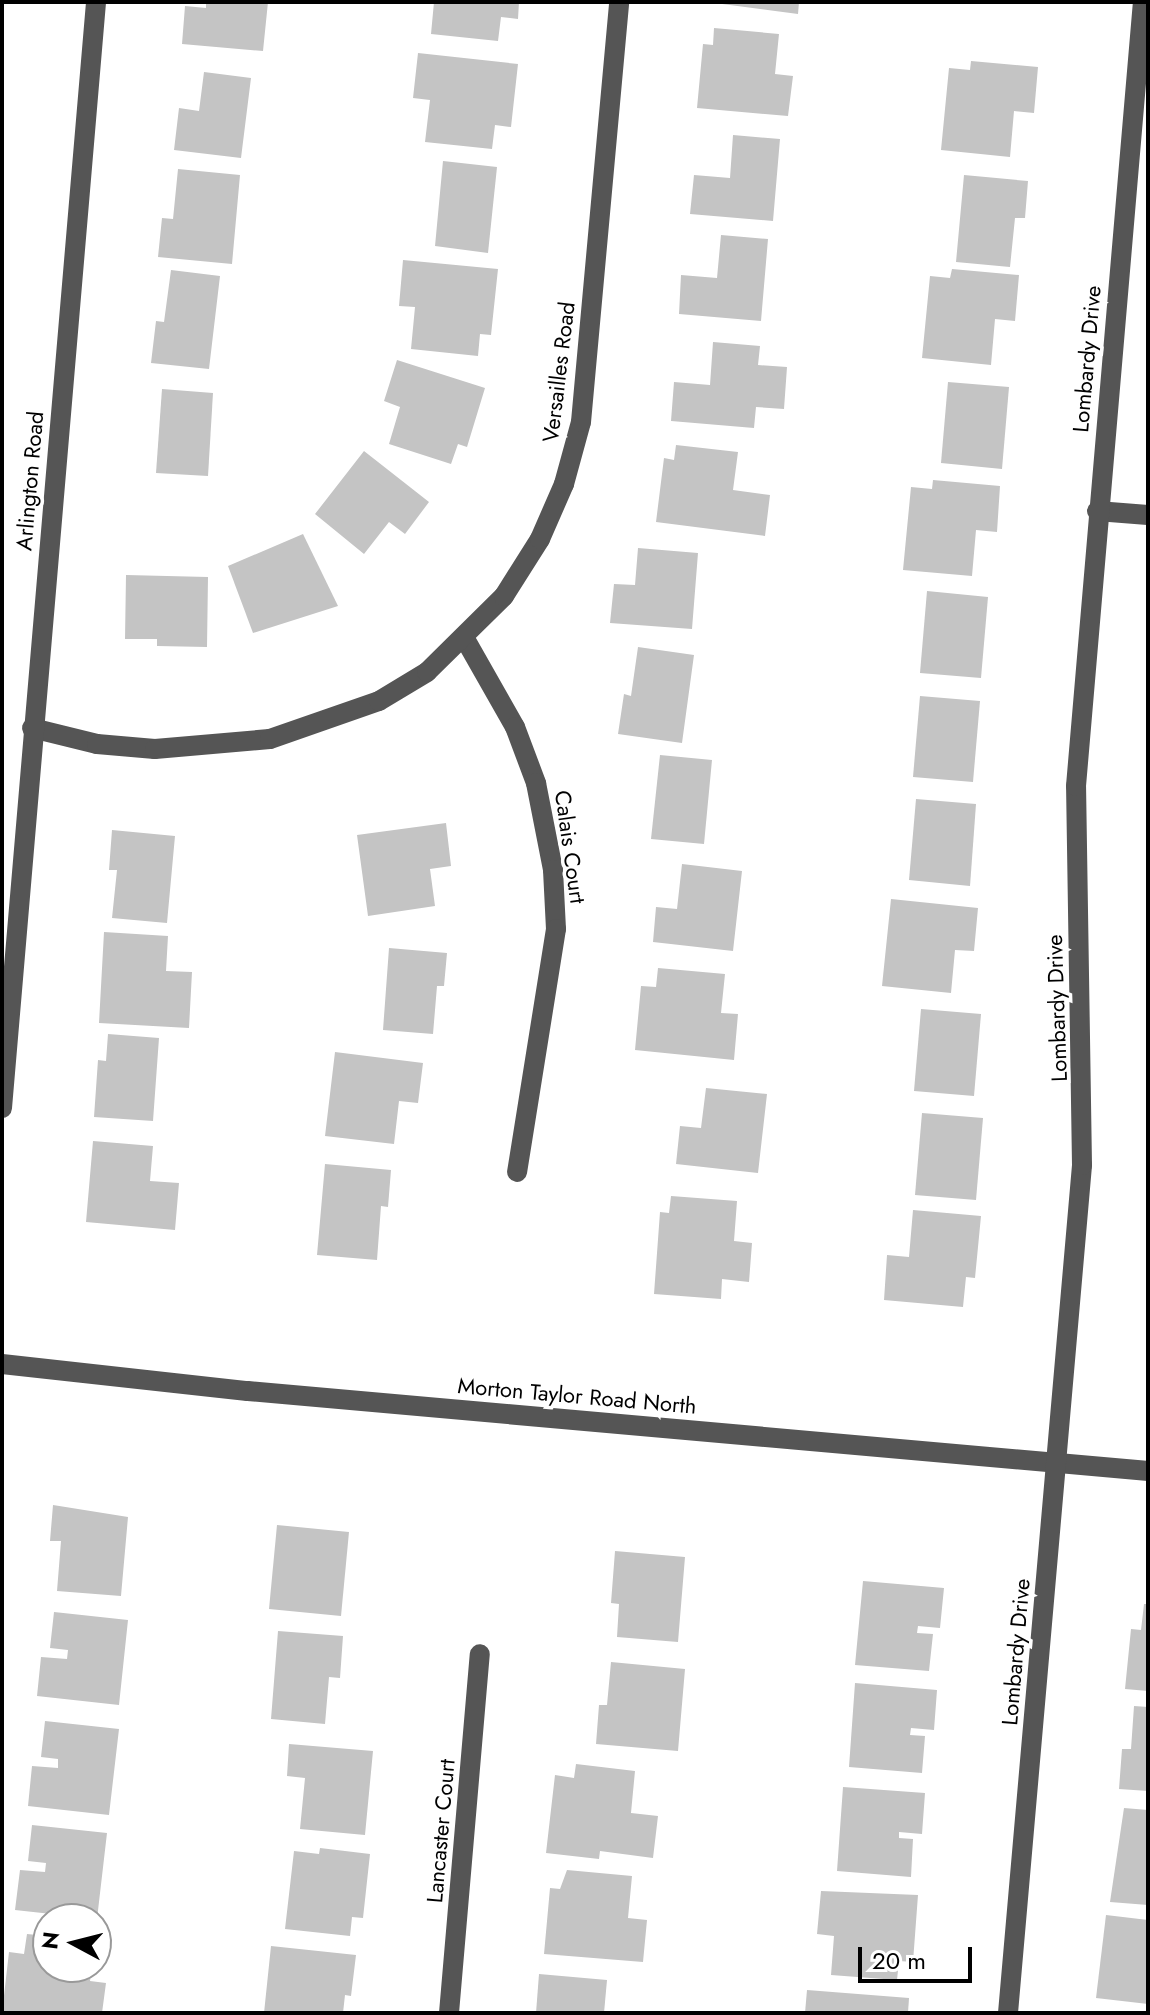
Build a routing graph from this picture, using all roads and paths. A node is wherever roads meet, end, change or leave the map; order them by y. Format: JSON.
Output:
{"nodes":[{"id":1,"x":96,"y":2,"type":"edge"},
{"id":2,"x":619,"y":2,"type":"edge"},
{"id":3,"x":1143,"y":2,"type":"edge"},
{"id":4,"x":1097,"y":511,"type":"junction"},
{"id":5,"x":1148,"y":515,"type":"edge"},
{"id":6,"x":465,"y":639,"type":"junction"},
{"id":7,"x":32,"y":728,"type":"junction"},
{"id":8,"x":2,"y":1108,"type":"edge"},
{"id":9,"x":517,"y":1172,"type":"dead end"},
{"id":10,"x":2,"y":1364,"type":"edge"},
{"id":11,"x":1057,"y":1462,"type":"junction"},
{"id":12,"x":1148,"y":1471,"type":"edge"},
{"id":13,"x":480,"y":1654,"type":"dead end"},
{"id":14,"x":449,"y":2013,"type":"edge"},
{"id":15,"x":1008,"y":2013,"type":"edge"}],
"edges":[{"from":1,"to":7,"type":"street","name":"Arlington Road"},
{"from":2,"to":6,"type":"street","name":"Versailles Road"},
{"from":3,"to":4,"type":"street","name":"Lombardy Drive"},
{"from":4,"to":5,"type":"street"},
{"from":4,"to":11,"type":"street","name":"Lombardy Drive"},
{"from":6,"to":7,"type":"street","name":"Versailles Road"},
{"from":6,"to":9,"type":"street","name":"Calais Court"},
{"from":7,"to":8,"type":"street","name":"Arlington Road"},
{"from":10,"to":11,"type":"street","name":"Morton Taylor Road North"},
{"from":11,"to":12,"type":"street","name":"Morton Taylor Road North"},
{"from":11,"to":15,"type":"street","name":"Lombardy Drive"},
{"from":13,"to":14,"type":"street","name":"Lancaster Court"}]}
